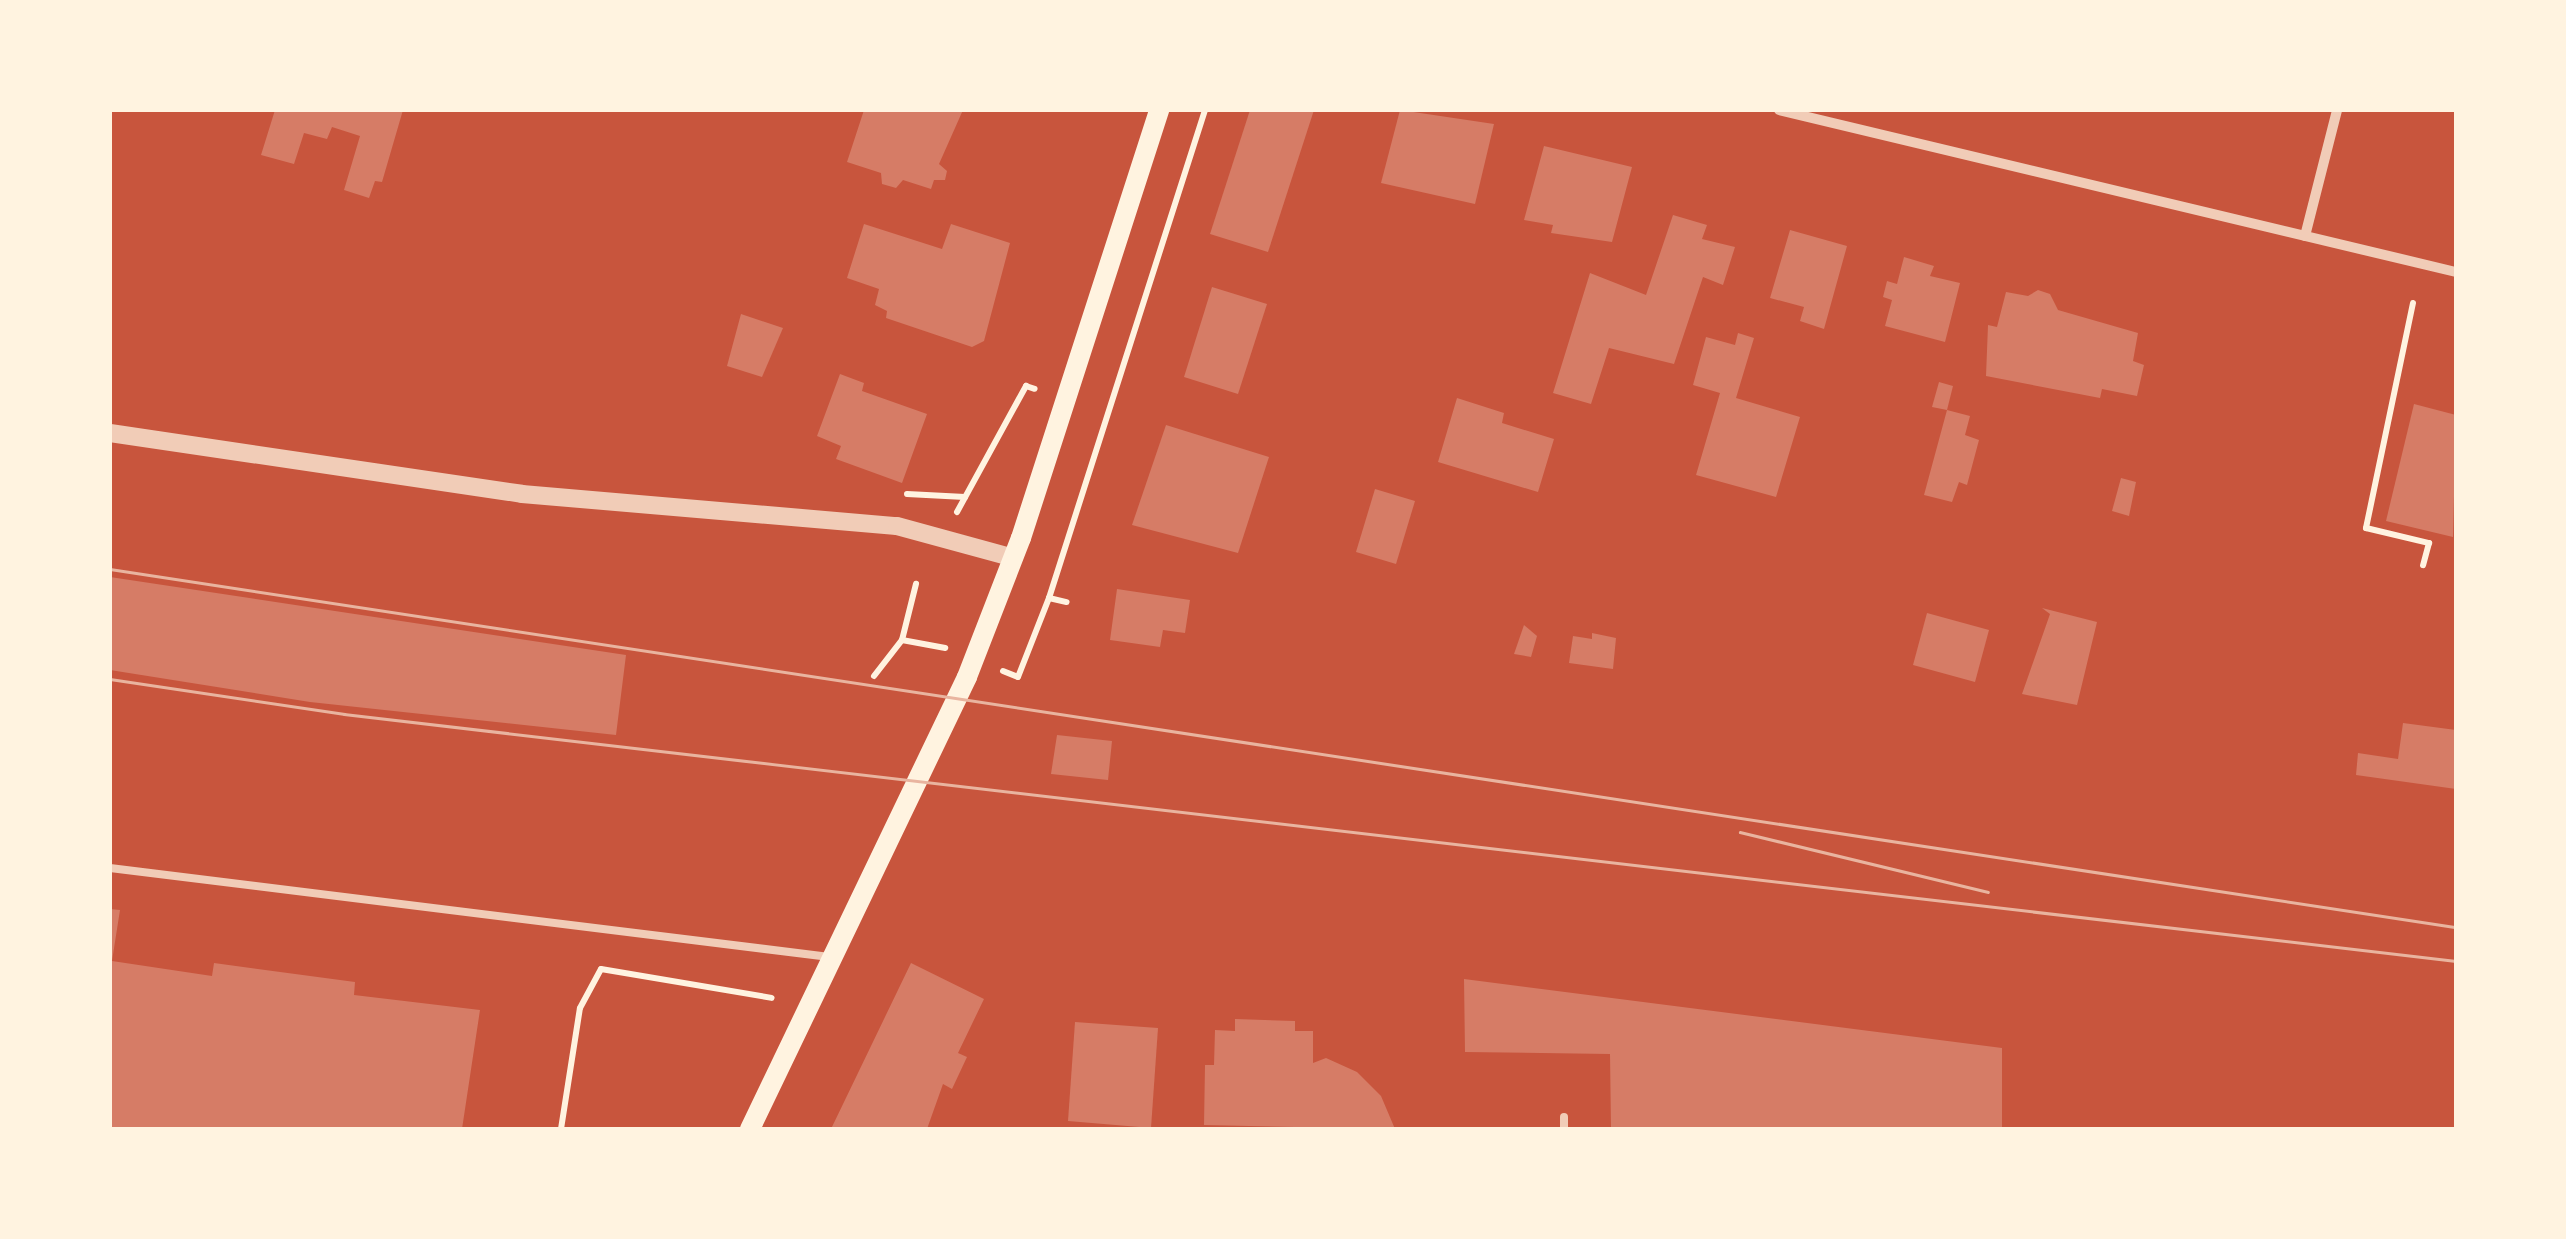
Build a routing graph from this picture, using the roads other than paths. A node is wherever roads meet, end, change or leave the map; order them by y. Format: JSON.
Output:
{"nodes":[{"id":1,"x":1160,"y":110,"type":"edge"},
{"id":2,"x":1780,"y":110,"type":"edge"},
{"id":3,"x":2338,"y":110,"type":"edge"},
{"id":4,"x":2305,"y":236,"type":"junction"},
{"id":5,"x":2456,"y":272,"type":"edge"},
{"id":6,"x":110,"y":433,"type":"edge"},
{"id":7,"x":1014,"y":558,"type":"junction"},
{"id":8,"x":110,"y":868,"type":"edge"},
{"id":9,"x":835,"y":957,"type":"junction"},
{"id":10,"x":1564,"y":1117,"type":"dead end"},
{"id":11,"x":750,"y":1129,"type":"edge"},
{"id":12,"x":1564,"y":1129,"type":"edge"}],
"edges":[{"from":1,"to":7,"type":"main road"},
{"from":2,"to":4,"type":"street"},
{"from":3,"to":4,"type":"street"},
{"from":4,"to":5,"type":"street"},
{"from":6,"to":7,"type":"street"},
{"from":7,"to":9,"type":"main road"},
{"from":8,"to":9,"type":"lane"},
{"from":9,"to":11,"type":"main road"},
{"from":10,"to":12,"type":"lane"}]}
